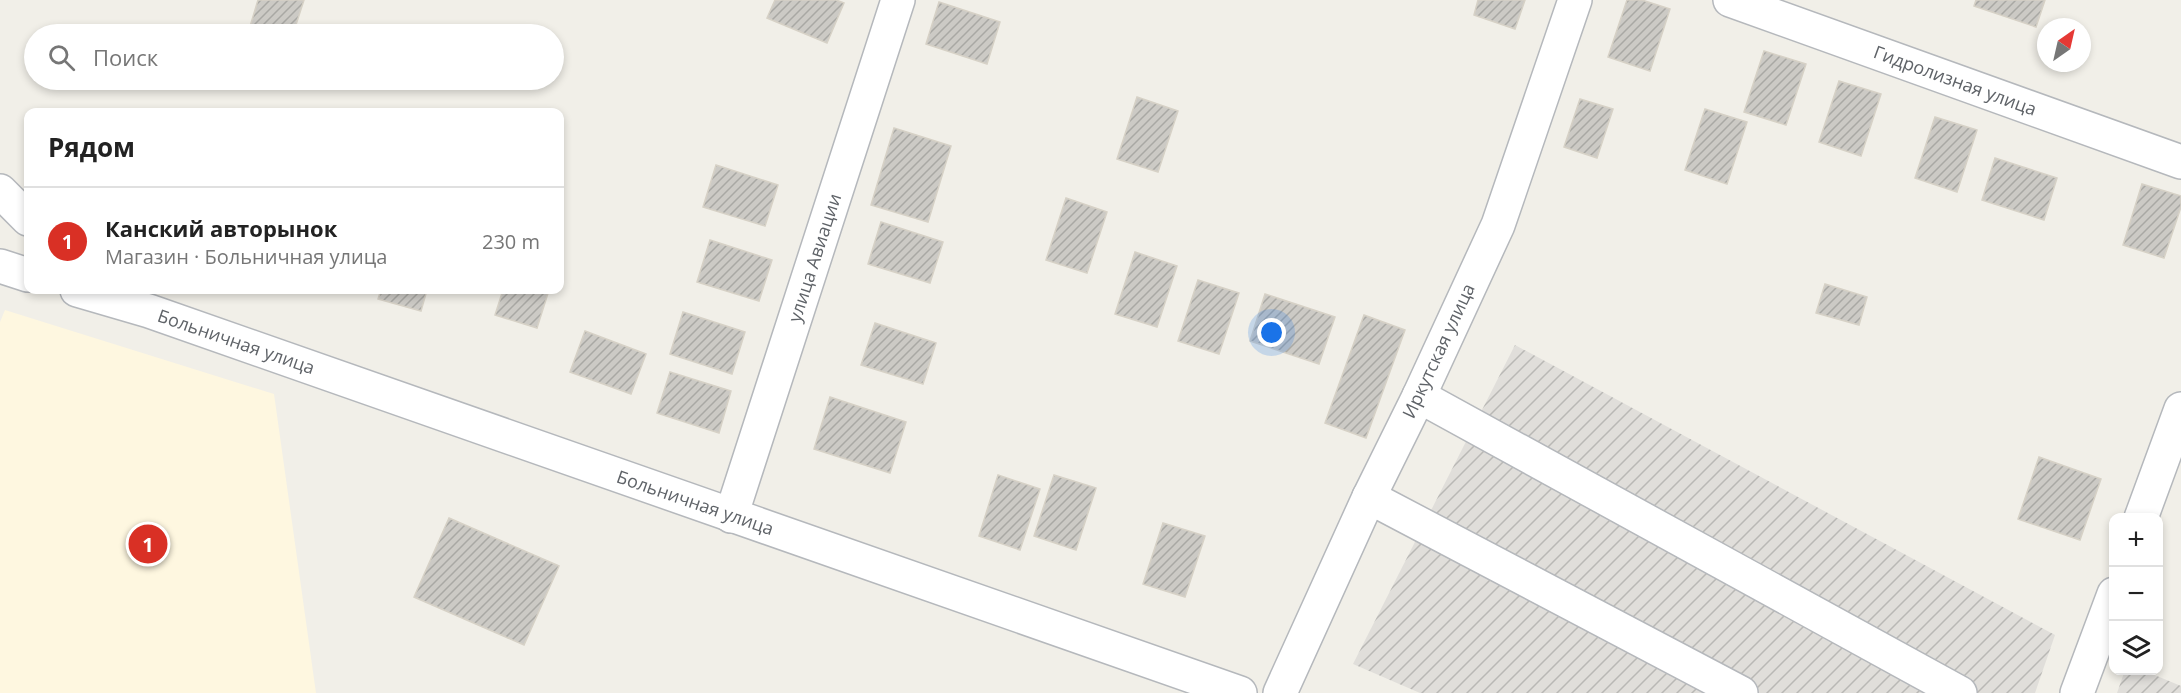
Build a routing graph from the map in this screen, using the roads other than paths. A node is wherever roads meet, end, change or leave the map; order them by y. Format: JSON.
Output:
{"nodes":[{"id":1,"x":898,"y":0,"type":"edge"},
{"id":2,"x":1575,"y":0,"type":"edge"},
{"id":3,"x":1730,"y":0,"type":"edge"},
{"id":4,"x":2181,"y":162,"type":"edge"},
{"id":5,"x":0,"y":191,"type":"edge"},
{"id":6,"x":24,"y":215,"type":"edge"},
{"id":7,"x":0,"y":266,"type":"edge"},
{"id":8,"x":24,"y":274,"type":"edge"},
{"id":9,"x":90,"y":294,"type":"edge"},
{"id":10,"x":122,"y":294,"type":"edge"},
{"id":11,"x":149,"y":312,"type":"junction"},
{"id":12,"x":1419,"y":396,"type":"junction"},
{"id":13,"x":2181,"y":409,"type":"edge"},
{"id":14,"x":1369,"y":497,"type":"junction"},
{"id":15,"x":2143,"y":513,"type":"edge"},
{"id":16,"x":731,"y":516,"type":"junction"},
{"id":17,"x":2109,"y":607,"type":"edge"},
{"id":18,"x":1240,"y":693,"type":"edge"},
{"id":19,"x":1280,"y":693,"type":"edge"},
{"id":20,"x":1741,"y":693,"type":"edge"},
{"id":21,"x":1960,"y":693,"type":"edge"},
{"id":22,"x":2077,"y":693,"type":"edge"}],
"edges":[{"from":1,"to":16,"type":"street","name":"улица Авиации"},
{"from":2,"to":12,"type":"street","name":"Иркутская улица"},
{"from":3,"to":4,"type":"street","name":"Гидролизная улица"},
{"from":5,"to":6,"type":"street"},
{"from":7,"to":8,"type":"street"},
{"from":9,"to":11,"type":"street"},
{"from":10,"to":11,"type":"street"},
{"from":11,"to":16,"type":"street","name":"Больничная улица"},
{"from":12,"to":14,"type":"street","name":"Иркутская улица"},
{"from":12,"to":21,"type":"street"},
{"from":13,"to":15,"type":"street"},
{"from":14,"to":19,"type":"street","name":"Иркутская улица"},
{"from":14,"to":20,"type":"street"},
{"from":16,"to":18,"type":"street","name":"Больничная улица"},
{"from":17,"to":22,"type":"street"}]}
